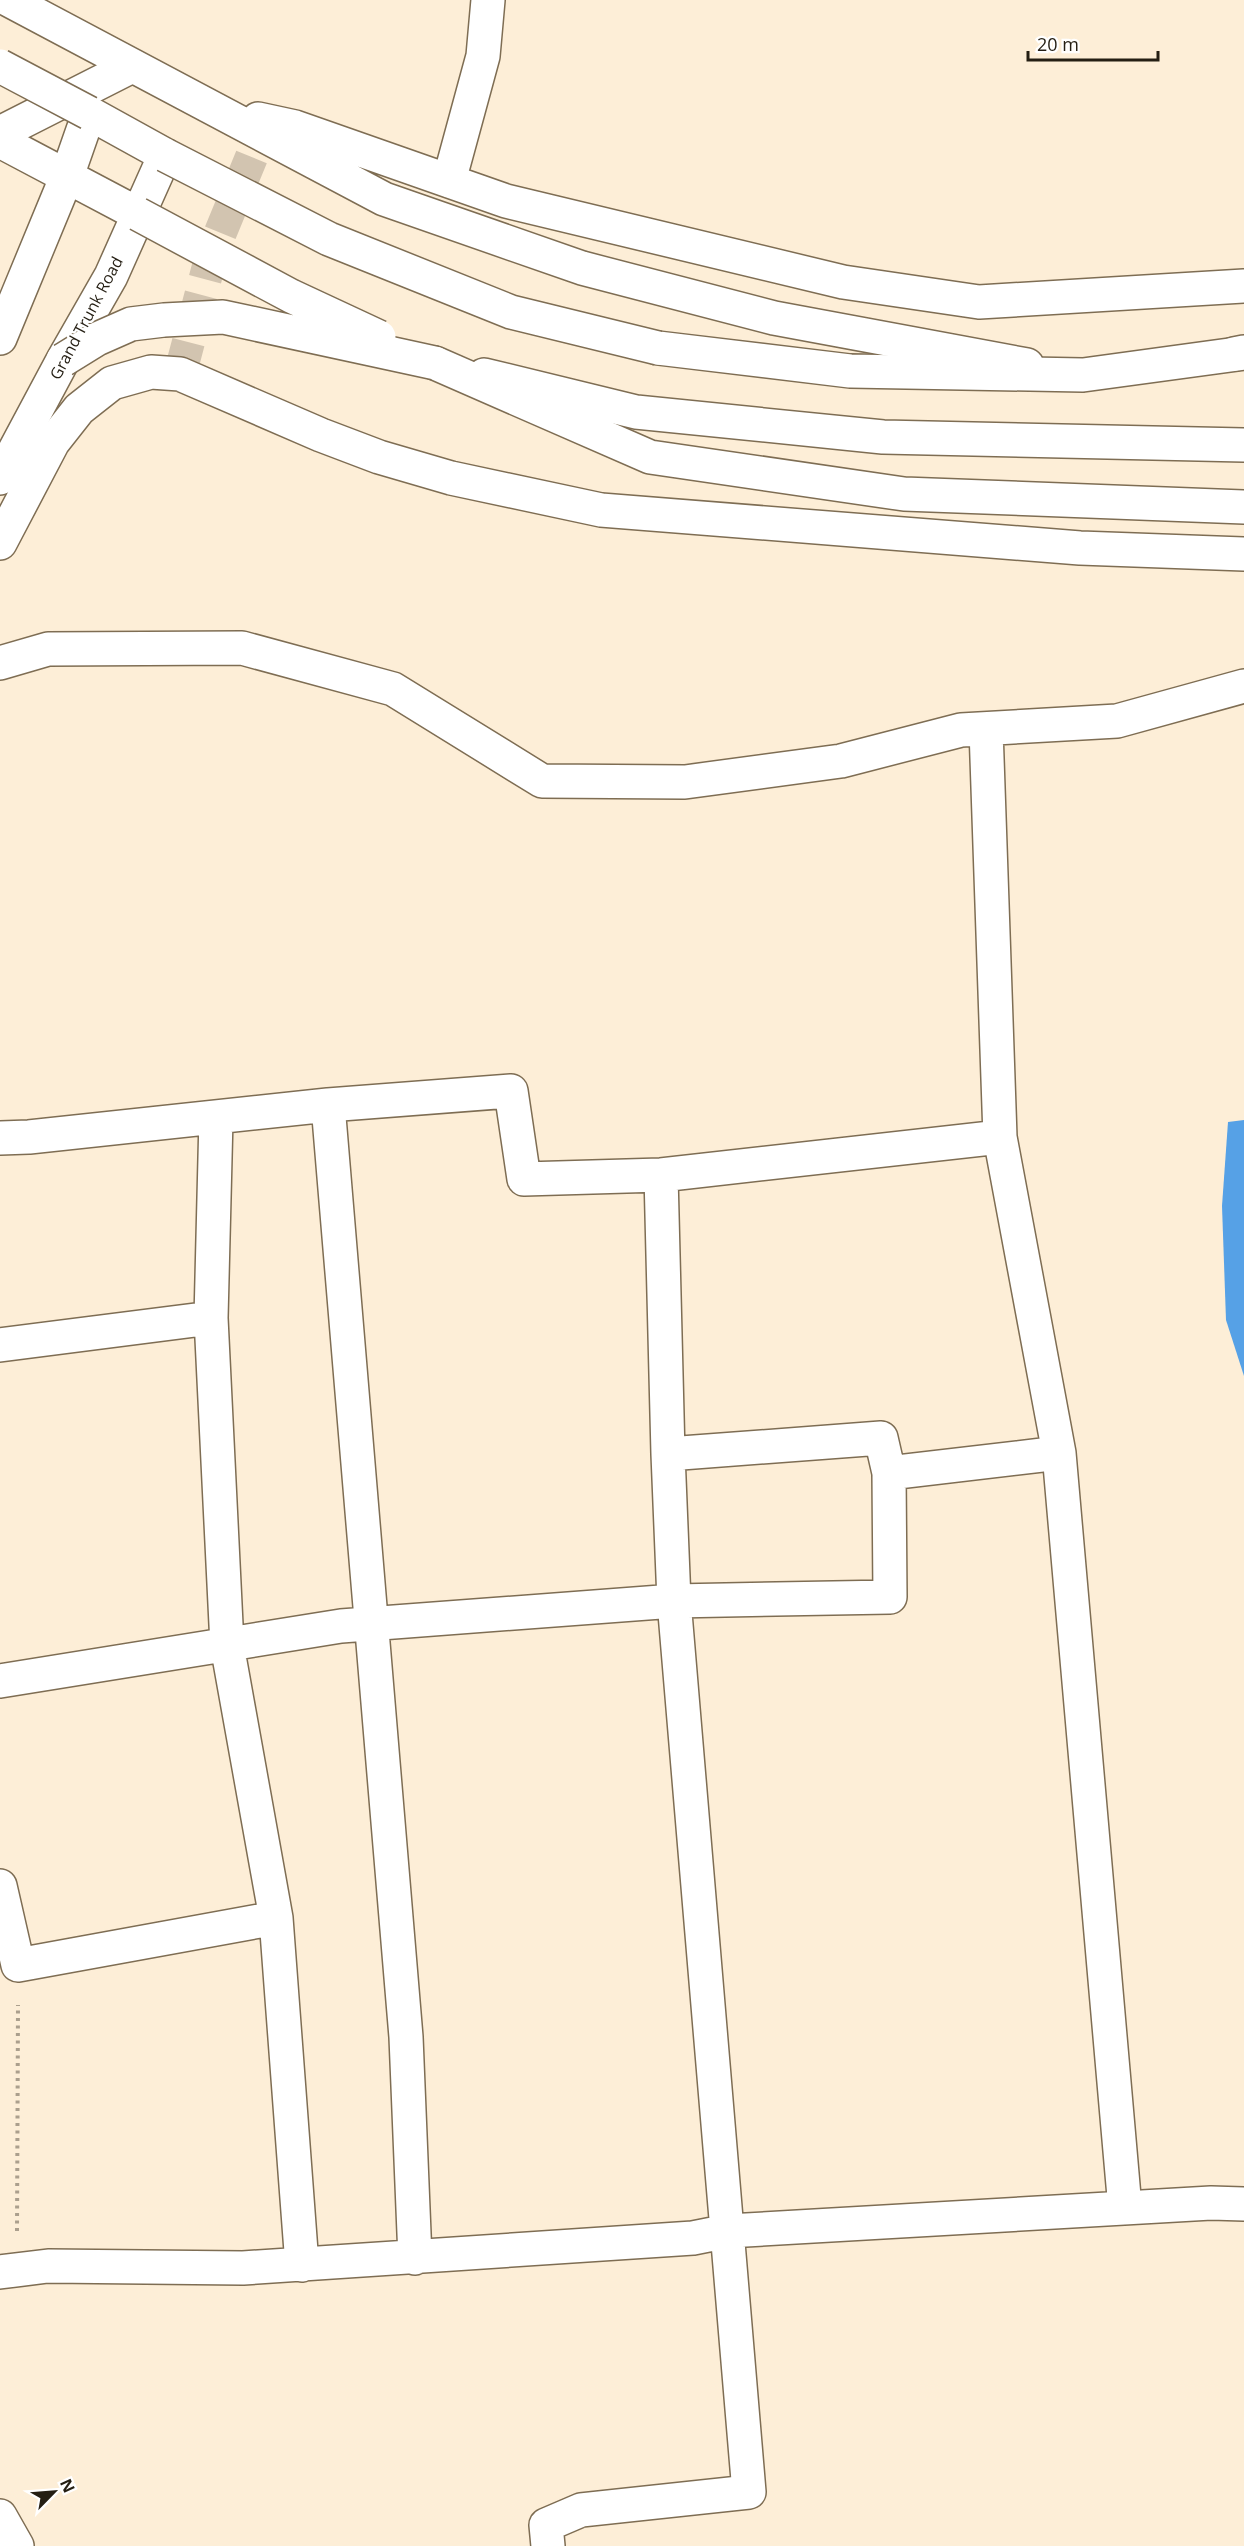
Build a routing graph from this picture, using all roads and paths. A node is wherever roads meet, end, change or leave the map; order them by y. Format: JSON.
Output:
{"nodes":[{"id":1,"x":9,"y":0,"type":"edge"},
{"id":2,"x":488,"y":0,"type":"edge"},
{"id":3,"x":0,"y":66,"type":"edge"},
{"id":4,"x":132,"y":66,"type":"junction"},
{"id":5,"x":212,"y":109,"type":"junction"},
{"id":6,"x":89,"y":113,"type":"junction"},
{"id":7,"x":0,"y":133,"type":"edge"},
{"id":8,"x":0,"y":141,"type":"edge"},
{"id":9,"x":165,"y":155,"type":"junction"},
{"id":10,"x":67,"y":176,"type":"junction"},
{"id":11,"x":449,"y":181,"type":"junction"},
{"id":12,"x":138,"y":214,"type":"junction"},
{"id":13,"x":1244,"y":286,"type":"edge"},
{"id":14,"x":0,"y":338,"type":"edge"},
{"id":15,"x":1241,"y":353,"type":"edge"},
{"id":16,"x":63,"y":360,"type":"junction"},
{"id":17,"x":435,"y":363,"type":"junction"},
{"id":18,"x":1083,"y":375,"type":"junction"},
{"id":19,"x":1244,"y":445,"type":"edge"},
{"id":20,"x":0,"y":478,"type":"edge"},
{"id":21,"x":1244,"y":507,"type":"edge"},
{"id":22,"x":0,"y":543,"type":"edge"},
{"id":23,"x":1244,"y":554,"type":"edge"},
{"id":24,"x":0,"y":663,"type":"edge"},
{"id":25,"x":1244,"y":686,"type":"edge"},
{"id":26,"x":986,"y":729,"type":"junction"},
{"id":27,"x":328,"y":1105,"type":"junction"},
{"id":28,"x":216,"y":1118,"type":"junction"},
{"id":29,"x":1000,"y":1137,"type":"junction"},
{"id":30,"x":0,"y":1138,"type":"edge"},
{"id":31,"x":661,"y":1175,"type":"junction"},
{"id":32,"x":211,"y":1318,"type":"junction"},
{"id":33,"x":0,"y":1345,"type":"edge"},
{"id":34,"x":1059,"y":1453,"type":"junction"},
{"id":35,"x":668,"y":1454,"type":"junction"},
{"id":36,"x":888,"y":1473,"type":"junction"},
{"id":37,"x":674,"y":1601,"type":"junction"},
{"id":38,"x":370,"y":1624,"type":"junction"},
{"id":39,"x":227,"y":1644,"type":"junction"},
{"id":40,"x":0,"y":1681,"type":"edge"},
{"id":41,"x":0,"y":1886,"type":"edge"},
{"id":42,"x":276,"y":1918,"type":"junction"},
{"id":43,"x":18,"y":1965,"type":"junction"},
{"id":44,"x":1244,"y":2204,"type":"edge"},
{"id":45,"x":1125,"y":2208,"type":"junction"},
{"id":46,"x":728,"y":2231,"type":"junction"},
{"id":47,"x":415,"y":2258,"type":"junction"},
{"id":48,"x":302,"y":2265,"type":"junction"},
{"id":49,"x":8,"y":2271,"type":"edge"},
{"id":50,"x":0,"y":2516,"type":"edge"},
{"id":51,"x":17,"y":2546,"type":"edge"},
{"id":52,"x":548,"y":2546,"type":"edge"}],
"edges":[{"from":1,"to":4,"type":"main road"},
{"from":2,"to":11,"type":"main road"},
{"from":3,"to":6,"type":"main road","bridge":true},
{"from":4,"to":5,"type":"main road"},
{"from":4,"to":7,"type":"main road"},
{"from":5,"to":11,"type":"main road"},
{"from":5,"to":18,"type":"main road"},
{"from":6,"to":9,"type":"main road"},
{"from":6,"to":10,"type":"main road"},
{"from":8,"to":10,"type":"main road"},
{"from":9,"to":12,"type":"main road","name":"Grand Trunk Road"},
{"from":9,"to":18,"type":"main road","bridge":true},
{"from":10,"to":12,"type":"main road"},
{"from":10,"to":14,"type":"main road"},
{"from":11,"to":13,"type":"main road"},
{"from":12,"to":16,"type":"main road","name":"Grand Trunk Road"},
{"from":12,"to":17,"type":"main road","bridge":true},
{"from":15,"to":18,"type":"main road"},
{"from":16,"to":17,"type":"main road","bridge":true},
{"from":16,"to":20,"type":"main road","name":"Grand Trunk Road"},
{"from":17,"to":19,"type":"main road"},
{"from":17,"to":21,"type":"main road"},
{"from":22,"to":23,"type":"main road"},
{"from":24,"to":26,"type":"main road"},
{"from":25,"to":26,"type":"main road"},
{"from":26,"to":29,"type":"main road"},
{"from":27,"to":28,"type":"main road"},
{"from":27,"to":31,"type":"main road"},
{"from":27,"to":38,"type":"main road"},
{"from":28,"to":30,"type":"main road"},
{"from":28,"to":32,"type":"main road"},
{"from":29,"to":31,"type":"main road"},
{"from":29,"to":34,"type":"main road"},
{"from":31,"to":35,"type":"main road"},
{"from":32,"to":33,"type":"main road"},
{"from":32,"to":39,"type":"main road"},
{"from":34,"to":36,"type":"main road"},
{"from":34,"to":45,"type":"main road"},
{"from":35,"to":36,"type":"main road"},
{"from":35,"to":37,"type":"main road"},
{"from":36,"to":37,"type":"main road"},
{"from":37,"to":38,"type":"main road"},
{"from":37,"to":46,"type":"main road"},
{"from":38,"to":39,"type":"main road"},
{"from":38,"to":47,"type":"main road"},
{"from":39,"to":40,"type":"main road"},
{"from":39,"to":42,"type":"main road"},
{"from":41,"to":43,"type":"main road"},
{"from":42,"to":43,"type":"main road"},
{"from":42,"to":48,"type":"main road"},
{"from":43,"to":49,"type":"path"},
{"from":44,"to":45,"type":"main road"},
{"from":45,"to":46,"type":"main road"},
{"from":46,"to":47,"type":"main road"},
{"from":46,"to":52,"type":"main road"},
{"from":47,"to":48,"type":"main road"},
{"from":48,"to":49,"type":"main road"},
{"from":50,"to":51,"type":"main road"}]}
